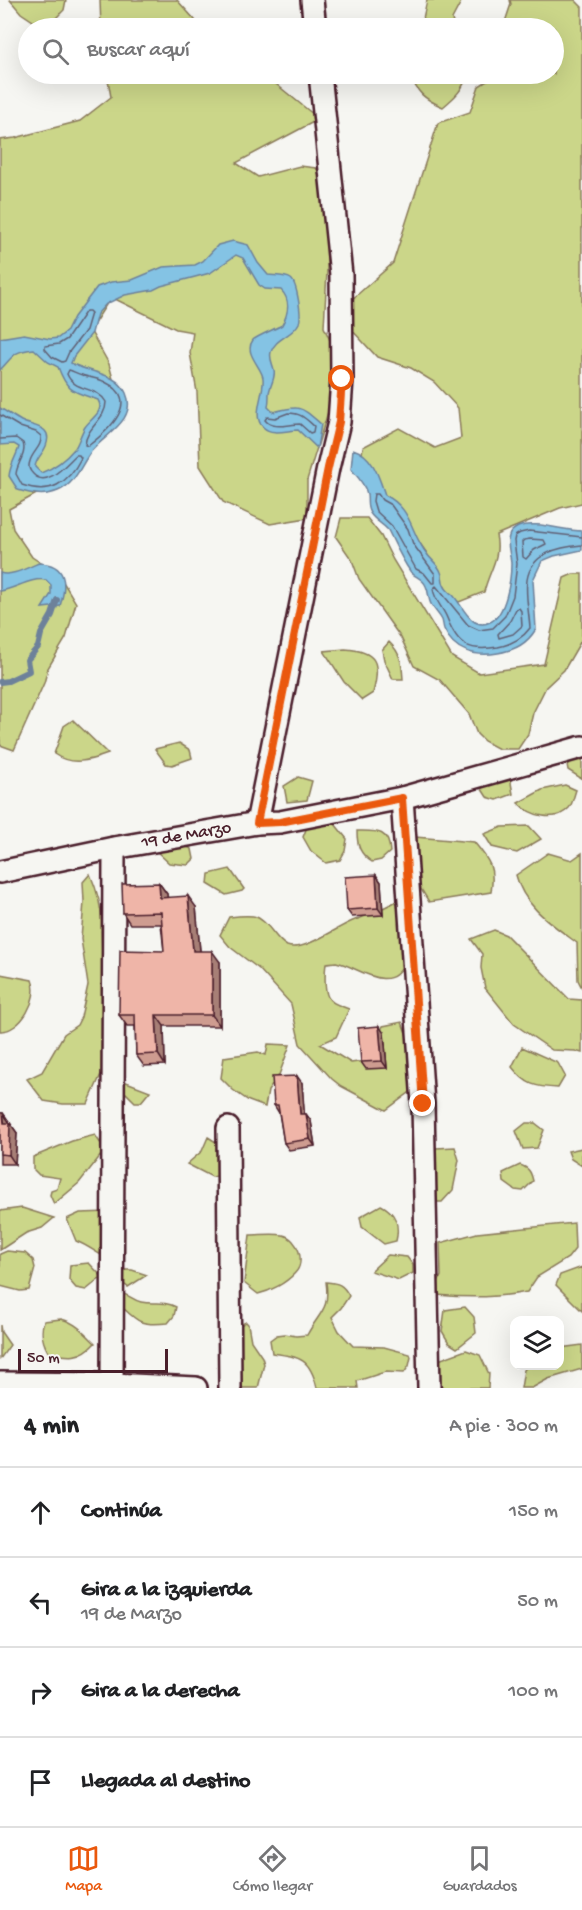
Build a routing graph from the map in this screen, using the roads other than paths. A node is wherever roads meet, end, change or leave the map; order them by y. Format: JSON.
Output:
{"nodes":[{"id":1,"x":312,"y":0,"type":"edge"},
{"id":2,"x":314,"y":18,"type":"edge"},
{"id":3,"x":321,"y":84,"type":"edge"},
{"id":4,"x":582,"y":747,"type":"edge"},
{"id":5,"x":402,"y":798,"type":"junction"},
{"id":6,"x":257,"y":823,"type":"junction"},
{"id":7,"x":114,"y":848,"type":"junction"},
{"id":8,"x":0,"y":872,"type":"edge"},
{"id":9,"x":228,"y":1128,"type":"dead end"},
{"id":10,"x":0,"y":1383,"type":"edge"},
{"id":11,"x":112,"y":1386,"type":"edge"},
{"id":12,"x":196,"y":1388,"type":"edge"},
{"id":13,"x":230,"y":1388,"type":"edge"},
{"id":14,"x":429,"y":1388,"type":"edge"}],
"edges":[{"from":1,"to":2,"type":"street"},
{"from":3,"to":6,"type":"street"},
{"from":4,"to":5,"type":"street","name":"19 de Marzo"},
{"from":5,"to":6,"type":"street","name":"19 de Marzo"},
{"from":5,"to":14,"type":"street"},
{"from":6,"to":7,"type":"street","name":"19 de Marzo"},
{"from":7,"to":8,"type":"street","name":"19 de Marzo"},
{"from":7,"to":11,"type":"street"},
{"from":9,"to":13,"type":"street"},
{"from":10,"to":11,"type":"street"},
{"from":11,"to":12,"type":"street"}]}
